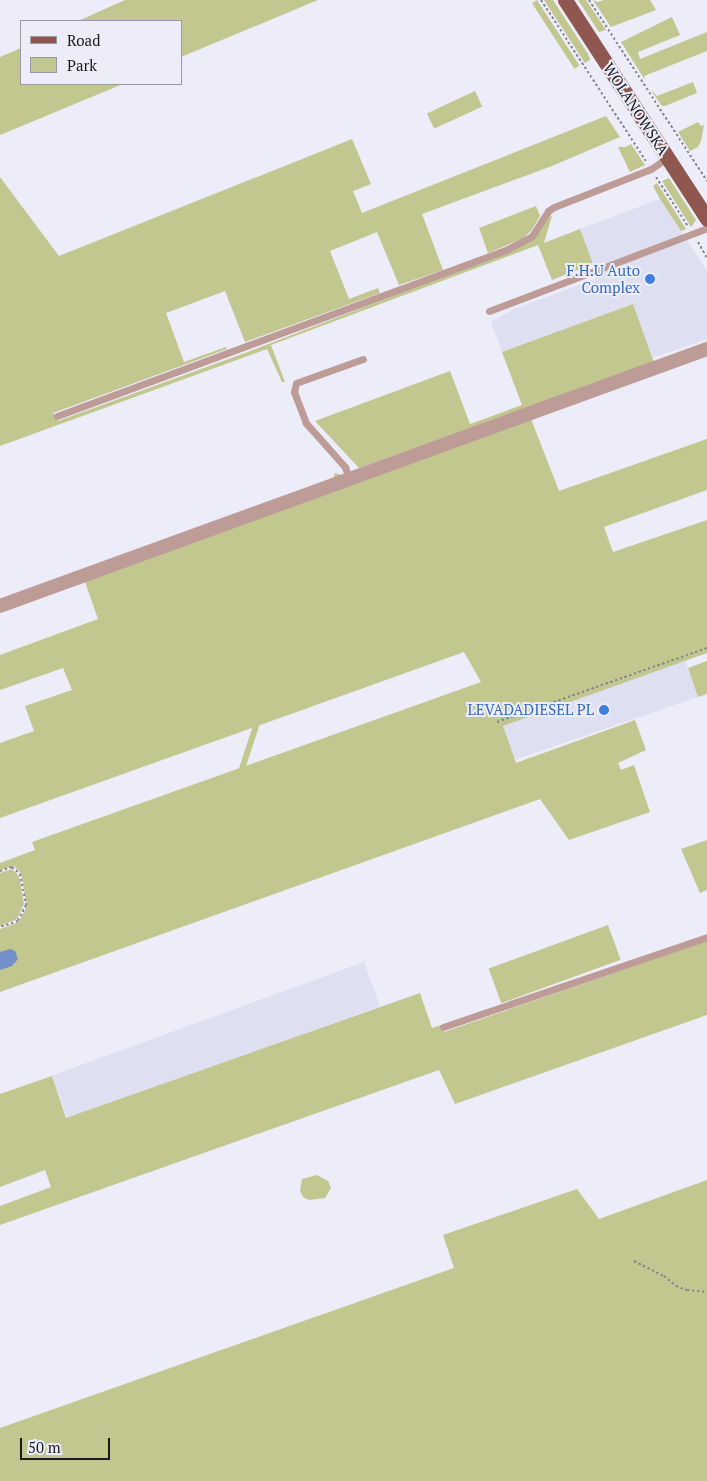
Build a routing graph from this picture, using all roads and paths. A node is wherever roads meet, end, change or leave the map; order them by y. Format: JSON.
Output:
{"nodes":[{"id":1,"x":541,"y":0,"type":"edge"},
{"id":2,"x":565,"y":0,"type":"edge"},
{"id":3,"x":589,"y":0,"type":"edge"},
{"id":4,"x":667,"y":158,"type":"junction"},
{"id":5,"x":651,"y":169,"type":"junction"},
{"id":6,"x":707,"y":181,"type":"edge"},
{"id":7,"x":707,"y":219,"type":"edge"},
{"id":8,"x":707,"y":228,"type":"edge"},
{"id":9,"x":693,"y":234,"type":"junction"},
{"id":10,"x":707,"y":258,"type":"edge"},
{"id":11,"x":489,"y":311,"type":"dead end"},
{"id":12,"x":707,"y":349,"type":"edge"},
{"id":13,"x":363,"y":359,"type":"dead end"},
{"id":14,"x":57,"y":416,"type":"dead end"},
{"id":15,"x":349,"y":478,"type":"junction"},
{"id":16,"x":0,"y":606,"type":"edge"},
{"id":17,"x":707,"y":648,"type":"edge"},
{"id":18,"x":497,"y":722,"type":"dead end"},
{"id":19,"x":0,"y":872,"type":"edge"},
{"id":20,"x":0,"y":928,"type":"edge"},
{"id":21,"x":707,"y":937,"type":"edge"},
{"id":22,"x":444,"y":1028,"type":"dead end"},
{"id":23,"x":634,"y":1261,"type":"dead end"},
{"id":24,"x":707,"y":1292,"type":"edge"}],
"edges":[{"from":1,"to":5,"type":"path"},
{"from":2,"to":4,"type":"main road","name":"WOLANOWSKA"},
{"from":3,"to":6,"type":"path"},
{"from":4,"to":5,"type":"lane"},
{"from":4,"to":7,"type":"main road","name":"WOLANOWSKA"},
{"from":5,"to":9,"type":"path"},
{"from":5,"to":14,"type":"lane"},
{"from":8,"to":9,"type":"lane"},
{"from":9,"to":10,"type":"path"},
{"from":9,"to":11,"type":"lane"},
{"from":12,"to":15,"type":"street"},
{"from":13,"to":15,"type":"lane"},
{"from":15,"to":16,"type":"street"},
{"from":17,"to":18,"type":"path"},
{"from":19,"to":20,"type":"path"},
{"from":21,"to":22,"type":"lane"},
{"from":23,"to":24,"type":"path"}]}
